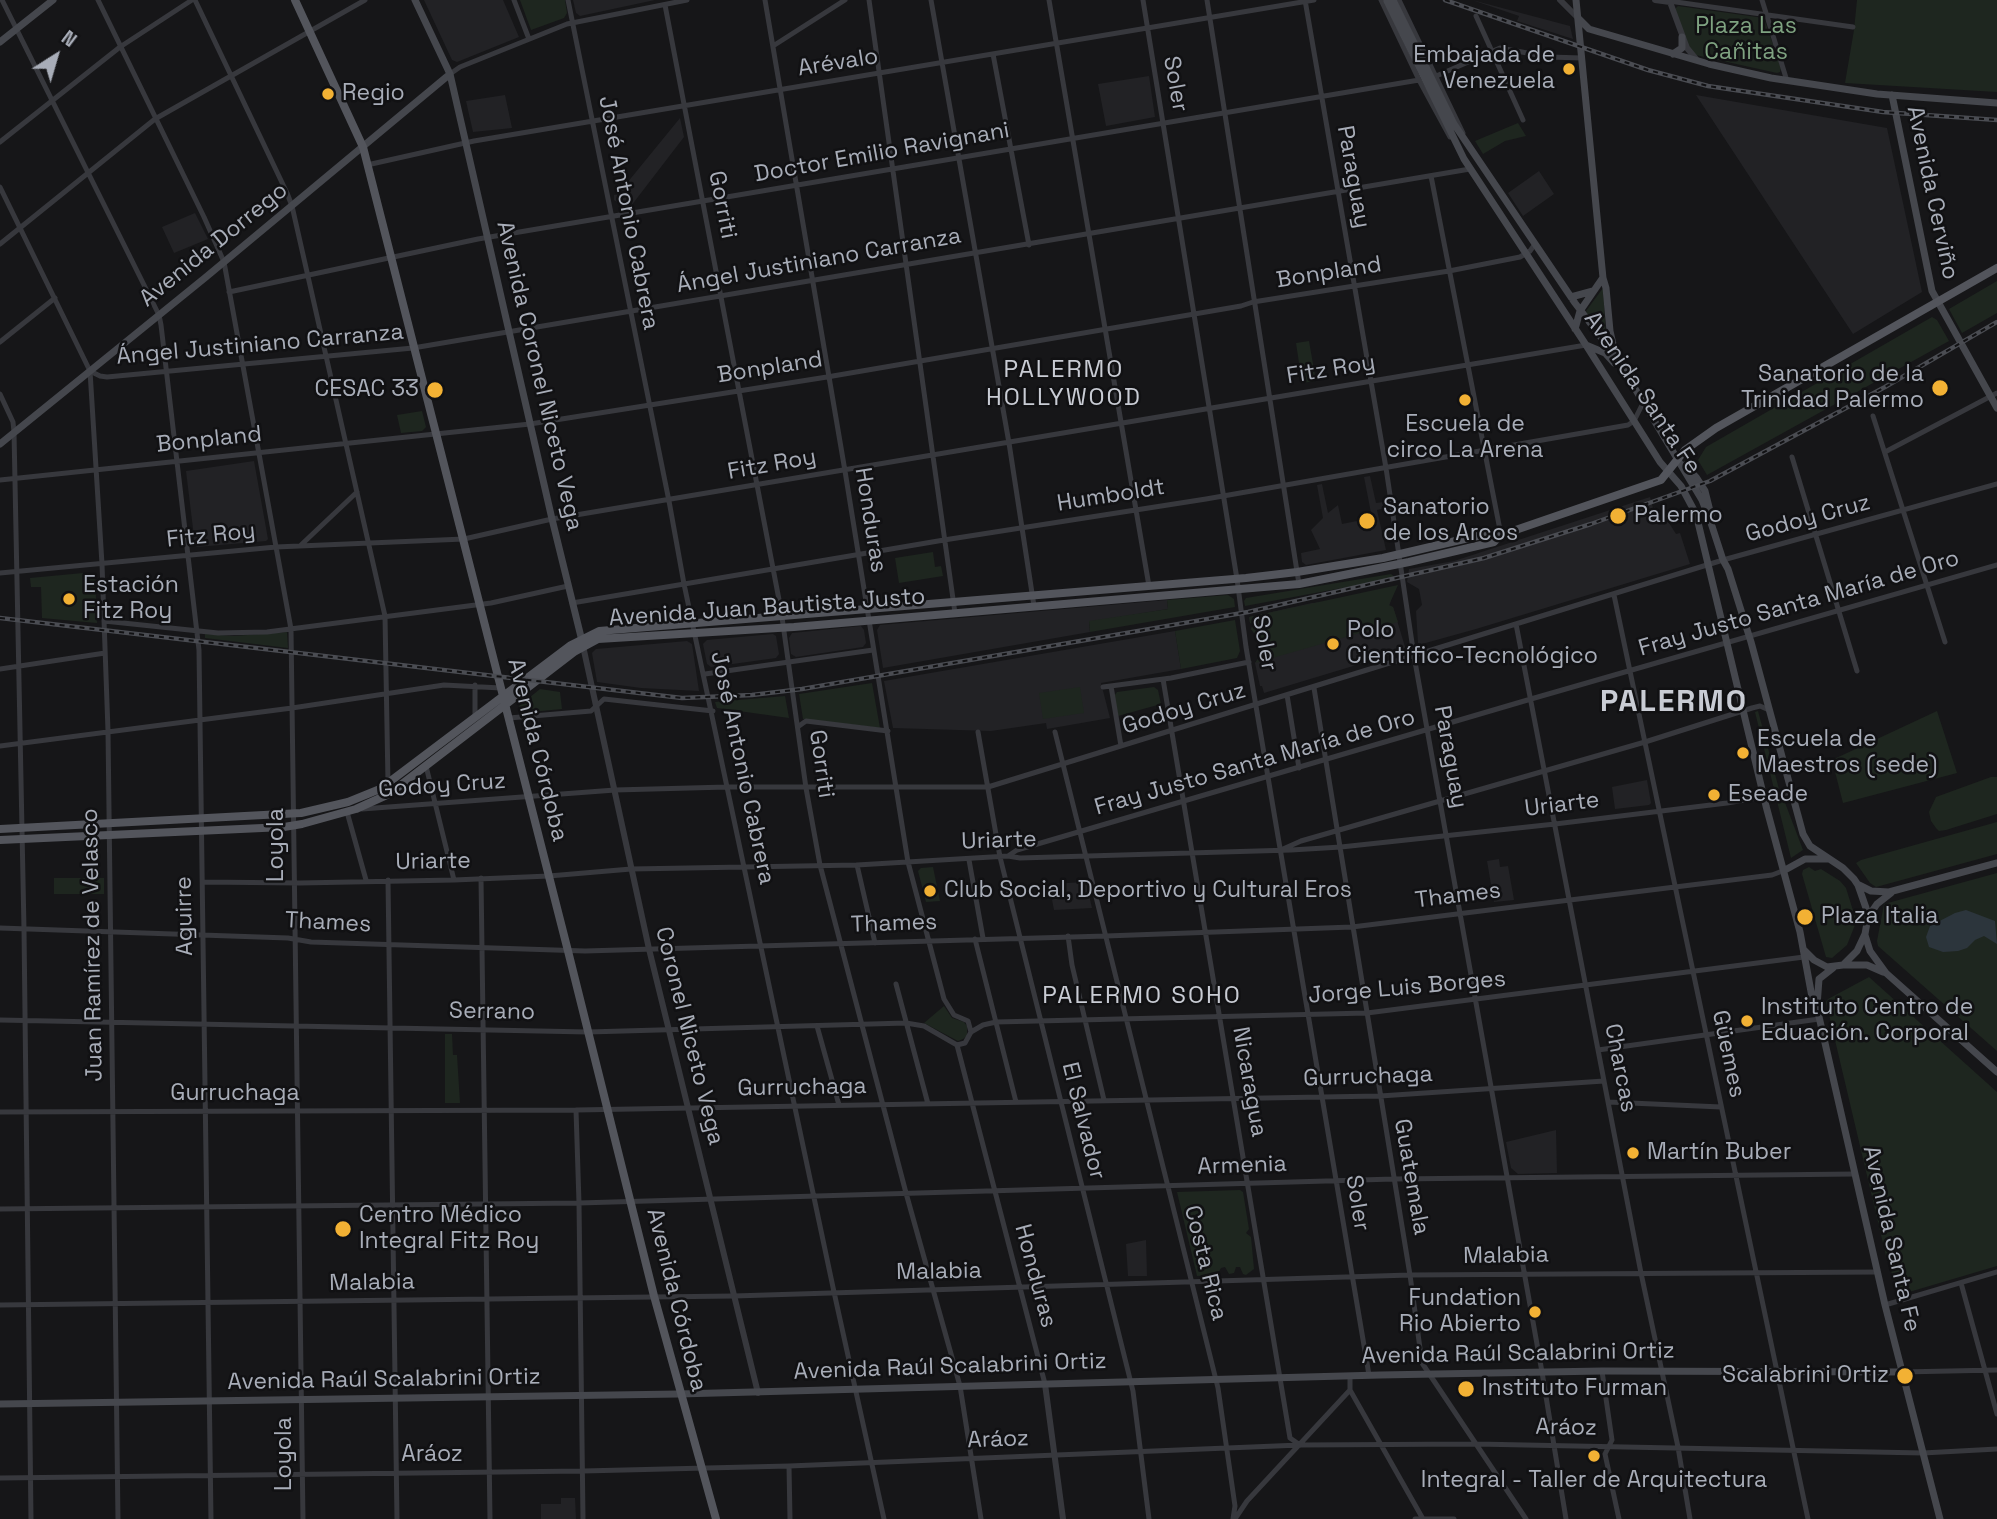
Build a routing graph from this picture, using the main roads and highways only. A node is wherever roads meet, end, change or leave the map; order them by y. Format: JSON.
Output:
{"nodes":[{"id":1,"x":53,"y":0,"type":"edge"},
{"id":2,"x":295,"y":0,"type":"edge"},
{"id":3,"x":415,"y":0,"type":"edge"},
{"id":4,"x":1384,"y":0,"type":"edge"},
{"id":5,"x":1576,"y":0,"type":"edge"},
{"id":6,"x":1578,"y":18,"type":"junction"},
{"id":7,"x":1682,"y":37,"type":"road end"},
{"id":8,"x":0,"y":42,"type":"edge"},
{"id":9,"x":1672,"y":54,"type":"junction"},
{"id":10,"x":450,"y":74,"type":"junction"},
{"id":11,"x":1877,"y":94,"type":"junction"},
{"id":12,"x":1892,"y":95,"type":"junction"},
{"id":13,"x":1912,"y":97,"type":"junction"},
{"id":14,"x":1997,"y":103,"type":"edge"},
{"id":15,"x":1896,"y":111,"type":"junction"},
{"id":16,"x":363,"y":147,"type":"junction"},
{"id":17,"x":1470,"y":169,"type":"junction"},
{"id":18,"x":1512,"y":211,"type":"junction"},
{"id":19,"x":1997,"y":268,"type":"edge"},
{"id":20,"x":1603,"y":278,"type":"junction"},
{"id":21,"x":1594,"y":291,"type":"junction"},
{"id":22,"x":1571,"y":298,"type":"junction"},
{"id":23,"x":1937,"y":302,"type":"junction"},
{"id":24,"x":1580,"y":311,"type":"junction"},
{"id":25,"x":1575,"y":329,"type":"junction"},
{"id":26,"x":1586,"y":345,"type":"junction"},
{"id":27,"x":1616,"y":357,"type":"junction"},
{"id":28,"x":1630,"y":382,"type":"junction"},
{"id":29,"x":1994,"y":394,"type":"edge"},
{"id":30,"x":1997,"y":408,"type":"edge"},
{"id":31,"x":0,"y":444,"type":"edge"},
{"id":32,"x":1678,"y":458,"type":"junction"},
{"id":33,"x":1667,"y":473,"type":"junction"},
{"id":34,"x":1501,"y":535,"type":"junction"},
{"id":35,"x":582,"y":642,"type":"junction"},
{"id":36,"x":502,"y":691,"type":"junction"},
{"id":37,"x":505,"y":704,"type":"junction"},
{"id":38,"x":0,"y":829,"type":"edge"},
{"id":39,"x":0,"y":839,"type":"edge"},
{"id":40,"x":1830,"y":859,"type":"junction"},
{"id":41,"x":1997,"y":863,"type":"edge"},
{"id":42,"x":1785,"y":870,"type":"junction"},
{"id":43,"x":1858,"y":885,"type":"junction"},
{"id":44,"x":1894,"y":891,"type":"junction"},
{"id":45,"x":1868,"y":917,"type":"junction"},
{"id":46,"x":1865,"y":934,"type":"junction"},
{"id":47,"x":1804,"y":953,"type":"junction"},
{"id":48,"x":1843,"y":965,"type":"junction"},
{"id":49,"x":1833,"y":968,"type":"junction"},
{"id":50,"x":1886,"y":973,"type":"junction"},
{"id":51,"x":1816,"y":1008,"type":"junction"},
{"id":52,"x":1997,"y":1072,"type":"edge"},
{"id":53,"x":1902,"y":1372,"type":"junction"},
{"id":54,"x":679,"y":1394,"type":"junction"},
{"id":55,"x":0,"y":1404,"type":"edge"},
{"id":56,"x":716,"y":1519,"type":"edge"},
{"id":57,"x":1940,"y":1519,"type":"edge"}],
"edges":[{"from":1,"to":8,"type":"main road"},
{"from":2,"to":16,"type":"main road","name":"Avenida Córdoba"},
{"from":3,"to":10,"type":"main road","name":"Avenida Coronel Niceto Vega"},
{"from":4,"to":17,"type":"main road","name":"Avenida Santa Fe"},
{"from":4,"to":18,"type":"main road","name":"Avenida Santa Fe"},
{"from":5,"to":6,"type":"main road"},
{"from":6,"to":9,"type":"main road"},
{"from":6,"to":20,"type":"main road"},
{"from":7,"to":9,"type":"main road"},
{"from":9,"to":11,"type":"main road"},
{"from":10,"to":16,"type":"main road","name":"Avenida Dorrego"},
{"from":10,"to":35,"type":"main road","name":"Avenida Coronel Niceto Vega"},
{"from":11,"to":12,"type":"main road"},
{"from":11,"to":15,"type":"main road"},
{"from":12,"to":13,"type":"main road"},
{"from":12,"to":15,"type":"main road","name":"Avenida Cerviño"},
{"from":13,"to":14,"type":"main road"},
{"from":13,"to":15,"type":"main road"},
{"from":15,"to":23,"type":"main road","name":"Avenida Cerviño"},
{"from":16,"to":31,"type":"main road","name":"Avenida Dorrego"},
{"from":16,"to":36,"type":"main road","name":"Avenida Córdoba"},
{"from":17,"to":18,"type":"main road"},
{"from":17,"to":25,"type":"main road","name":"Avenida Santa Fe"},
{"from":18,"to":22,"type":"main road","name":"Avenida Santa Fe"},
{"from":19,"to":23,"type":"main road","name":"Avenida Juan Bautista Justo"},
{"from":20,"to":21,"type":"main road"},
{"from":20,"to":27,"type":"main road"},
{"from":21,"to":22,"type":"main road"},
{"from":21,"to":24,"type":"main road"},
{"from":22,"to":24,"type":"main road","name":"Avenida Santa Fe"},
{"from":23,"to":29,"type":"main road","name":"Avenida Cerviño"},
{"from":23,"to":32,"type":"main road","name":"Avenida Juan Bautista Justo"},
{"from":24,"to":25,"type":"main road"},
{"from":24,"to":27,"type":"main road","name":"Avenida Santa Fe"},
{"from":25,"to":26,"type":"main road","name":"Avenida Santa Fe"},
{"from":26,"to":28,"type":"main road"},
{"from":26,"to":33,"type":"main road","name":"Avenida Santa Fe"},
{"from":27,"to":28,"type":"main road","name":"Avenida Santa Fe"},
{"from":28,"to":32,"type":"main road","name":"Avenida Santa Fe"},
{"from":29,"to":30,"type":"main road","name":"Avenida Cerviño"},
{"from":32,"to":33,"type":"main road","name":"Avenida Juan Bautista Justo"},
{"from":32,"to":40,"type":"main road","name":"Avenida Santa Fe"},
{"from":33,"to":34,"type":"main road","name":"Avenida Juan Bautista Justo"},
{"from":33,"to":42,"type":"main road","name":"Avenida Santa Fe"},
{"from":34,"to":35,"type":"main road","name":"Avenida Juan Bautista Justo"},
{"from":34,"to":35,"type":"main road","name":"Avenida Juan Bautista Justo"},
{"from":35,"to":36,"type":"main road","name":"Avenida Juan Bautista Justo"},
{"from":35,"to":37,"type":"main road","name":"Avenida Juan Bautista Justo"},
{"from":36,"to":37,"type":"main road","name":"Avenida Córdoba"},
{"from":36,"to":38,"type":"main road","name":"Avenida Juan Bautista Justo"},
{"from":37,"to":39,"type":"main road","name":"Avenida Juan Bautista Justo"},
{"from":37,"to":54,"type":"main road","name":"Avenida Córdoba"},
{"from":40,"to":42,"type":"main road"},
{"from":40,"to":43,"type":"main road"},
{"from":41,"to":44,"type":"main road"},
{"from":42,"to":47,"type":"main road","name":"Avenida Santa Fe"},
{"from":43,"to":44,"type":"main road"},
{"from":43,"to":45,"type":"main road"},
{"from":44,"to":45,"type":"main road"},
{"from":45,"to":46,"type":"main road"},
{"from":46,"to":48,"type":"main road"},
{"from":46,"to":50,"type":"main road"},
{"from":47,"to":49,"type":"main road"},
{"from":47,"to":51,"type":"main road","name":"Avenida Santa Fe"},
{"from":48,"to":49,"type":"main road"},
{"from":48,"to":50,"type":"main road"},
{"from":49,"to":51,"type":"main road","name":"Avenida Santa Fe"},
{"from":50,"to":52,"type":"main road"},
{"from":51,"to":53,"type":"main road","name":"Avenida Santa Fe"},
{"from":53,"to":54,"type":"main road","name":"Avenida Raúl Scalabrini Ortiz"},
{"from":53,"to":57,"type":"main road","name":"Avenida Santa Fe"},
{"from":54,"to":55,"type":"main road","name":"Avenida Raúl Scalabrini Ortiz"},
{"from":54,"to":56,"type":"main road","name":"Avenida Córdoba"}]}
